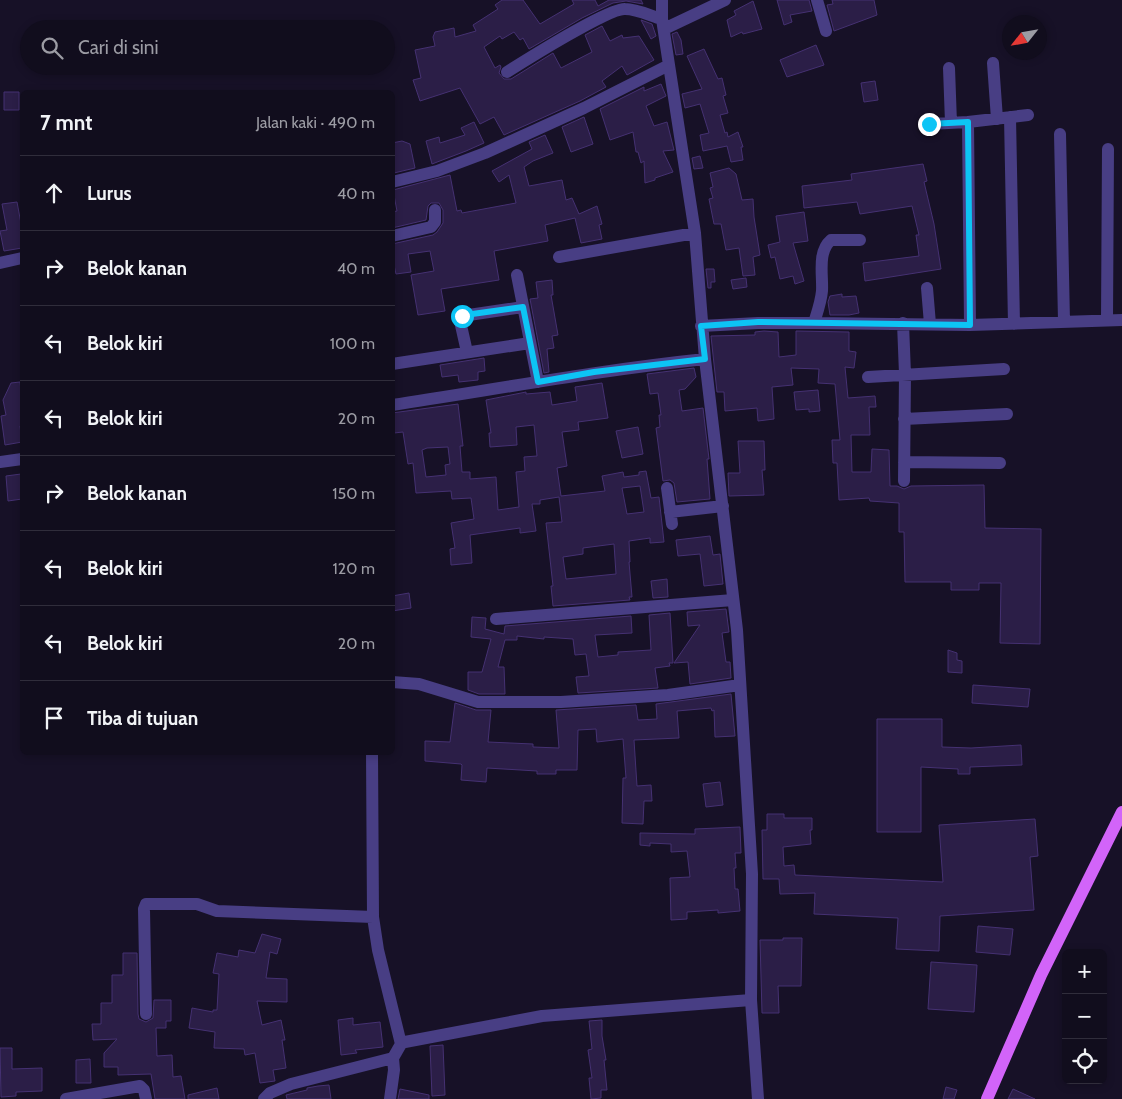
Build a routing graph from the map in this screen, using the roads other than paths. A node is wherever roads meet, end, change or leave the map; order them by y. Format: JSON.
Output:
{"nodes":[{"id":1,"x":662,"y":0,"type":"edge"},
{"id":2,"x":725,"y":0,"type":"edge"},
{"id":3,"x":818,"y":0,"type":"edge"},
{"id":4,"x":663,"y":24,"type":"junction"},
{"id":5,"x":826,"y":31,"type":"dead end"},
{"id":6,"x":993,"y":64,"type":"dead end"},
{"id":7,"x":669,"y":66,"type":"junction"},
{"id":8,"x":949,"y":68,"type":"dead end"},
{"id":9,"x":507,"y":72,"type":"dead end"},
{"id":10,"x":1028,"y":115,"type":"dead end"},
{"id":11,"x":1010,"y":117,"type":"junction"},
{"id":12,"x":997,"y":119,"type":"junction"},
{"id":13,"x":968,"y":122,"type":"junction"},
{"id":14,"x":951,"y":123,"type":"junction"},
{"id":15,"x":929,"y":124,"type":"dead end"},
{"id":16,"x":1060,"y":134,"type":"dead end"},
{"id":17,"x":1108,"y":149,"type":"dead end"},
{"id":18,"x":395,"y":181,"type":"edge"},
{"id":19,"x":435,"y":210,"type":"dead end"},
{"id":20,"x":695,"y":233,"type":"junction"},
{"id":21,"x":395,"y":235,"type":"edge"},
{"id":22,"x":860,"y":240,"type":"dead end"},
{"id":23,"x":559,"y":256,"type":"dead end"},
{"id":24,"x":20,"y":258,"type":"edge"},
{"id":25,"x":0,"y":263,"type":"edge"},
{"id":26,"x":517,"y":274,"type":"dead end"},
{"id":27,"x":927,"y":288,"type":"dead end"},
{"id":28,"x":523,"y":307,"type":"junction"},
{"id":29,"x":1107,"y":320,"type":"junction"},
{"id":30,"x":1122,"y":320,"type":"edge"},
{"id":31,"x":1064,"y":321,"type":"junction"},
{"id":32,"x":814,"y":323,"type":"junction"},
{"id":33,"x":903,"y":323,"type":"junction"},
{"id":34,"x":930,"y":324,"type":"junction"},
{"id":35,"x":1014,"y":324,"type":"junction"},
{"id":36,"x":970,"y":325,"type":"junction"},
{"id":37,"x":701,"y":326,"type":"junction"},
{"id":38,"x":530,"y":343,"type":"junction"},
{"id":39,"x":467,"y":352,"type":"junction"},
{"id":40,"x":705,"y":359,"type":"junction"},
{"id":41,"x":395,"y":364,"type":"edge"},
{"id":42,"x":1004,"y":369,"type":"dead end"},
{"id":43,"x":904,"y":374,"type":"junction"},
{"id":44,"x":868,"y":377,"type":"dead end"},
{"id":45,"x":538,"y":382,"type":"junction"},
{"id":46,"x":395,"y":405,"type":"edge"},
{"id":47,"x":1007,"y":414,"type":"dead end"},
{"id":48,"x":904,"y":419,"type":"junction"},
{"id":49,"x":20,"y":459,"type":"edge"},
{"id":50,"x":0,"y":462,"type":"edge"},
{"id":51,"x":904,"y":462,"type":"junction"},
{"id":52,"x":1000,"y":463,"type":"dead end"},
{"id":53,"x":904,"y":481,"type":"dead end"},
{"id":54,"x":667,"y":488,"type":"dead end"},
{"id":55,"x":723,"y":506,"type":"junction"},
{"id":56,"x":734,"y":600,"type":"junction"},
{"id":57,"x":496,"y":619,"type":"dead end"},
{"id":58,"x":395,"y":682,"type":"edge"},
{"id":59,"x":740,"y":685,"type":"junction"},
{"id":60,"x":372,"y":755,"type":"edge"},
{"id":61,"x":1122,"y":812,"type":"edge"},
{"id":62,"x":373,"y":917,"type":"junction"},
{"id":63,"x":751,"y":1000,"type":"junction"},
{"id":64,"x":146,"y":1014,"type":"dead end"},
{"id":65,"x":401,"y":1044,"type":"junction"},
{"id":66,"x":393,"y":1058,"type":"junction"},
{"id":67,"x":66,"y":1099,"type":"edge"},
{"id":68,"x":146,"y":1099,"type":"edge"},
{"id":69,"x":264,"y":1099,"type":"edge"},
{"id":70,"x":390,"y":1099,"type":"edge"},
{"id":71,"x":758,"y":1099,"type":"edge"},
{"id":72,"x":987,"y":1099,"type":"edge"}],
"edges":[{"from":1,"to":4,"type":"street"},
{"from":2,"to":4,"type":"street"},
{"from":3,"to":5,"type":"street"},
{"from":4,"to":7,"type":"street"},
{"from":4,"to":9,"type":"street"},
{"from":6,"to":12,"type":"street"},
{"from":7,"to":18,"type":"street"},
{"from":7,"to":20,"type":"street"},
{"from":8,"to":14,"type":"street"},
{"from":10,"to":11,"type":"street"},
{"from":11,"to":12,"type":"street"},
{"from":11,"to":35,"type":"street"},
{"from":12,"to":13,"type":"street"},
{"from":13,"to":14,"type":"street"},
{"from":13,"to":36,"type":"street"},
{"from":14,"to":15,"type":"street"},
{"from":16,"to":31,"type":"street"},
{"from":17,"to":29,"type":"street"},
{"from":19,"to":21,"type":"street"},
{"from":20,"to":23,"type":"street"},
{"from":20,"to":37,"type":"street"},
{"from":22,"to":32,"type":"street"},
{"from":24,"to":25,"type":"street"},
{"from":26,"to":28,"type":"street"},
{"from":27,"to":34,"type":"street"},
{"from":28,"to":38,"type":"street"},
{"from":28,"to":39,"type":"street"},
{"from":29,"to":30,"type":"street"},
{"from":29,"to":31,"type":"street"},
{"from":31,"to":35,"type":"street"},
{"from":32,"to":33,"type":"street"},
{"from":32,"to":37,"type":"street"},
{"from":33,"to":34,"type":"street"},
{"from":33,"to":43,"type":"street"},
{"from":34,"to":36,"type":"street"},
{"from":35,"to":36,"type":"street"},
{"from":37,"to":40,"type":"street"},
{"from":38,"to":39,"type":"street"},
{"from":38,"to":45,"type":"street"},
{"from":39,"to":41,"type":"street"},
{"from":40,"to":45,"type":"street"},
{"from":40,"to":55,"type":"street"},
{"from":42,"to":43,"type":"street"},
{"from":43,"to":44,"type":"street"},
{"from":43,"to":48,"type":"street"},
{"from":45,"to":46,"type":"street"},
{"from":47,"to":48,"type":"street"},
{"from":48,"to":51,"type":"street"},
{"from":49,"to":50,"type":"street"},
{"from":51,"to":52,"type":"street"},
{"from":51,"to":53,"type":"street"},
{"from":54,"to":55,"type":"street"},
{"from":55,"to":56,"type":"street"},
{"from":56,"to":57,"type":"street"},
{"from":56,"to":59,"type":"street"},
{"from":58,"to":59,"type":"street"},
{"from":59,"to":63,"type":"street"},
{"from":60,"to":62,"type":"street"},
{"from":61,"to":72,"type":"main road"},
{"from":62,"to":64,"type":"street"},
{"from":62,"to":65,"type":"street"},
{"from":63,"to":65,"type":"street"},
{"from":63,"to":71,"type":"street"},
{"from":65,"to":66,"type":"street"},
{"from":66,"to":69,"type":"street"},
{"from":66,"to":70,"type":"street"},
{"from":67,"to":68,"type":"street"}]}
